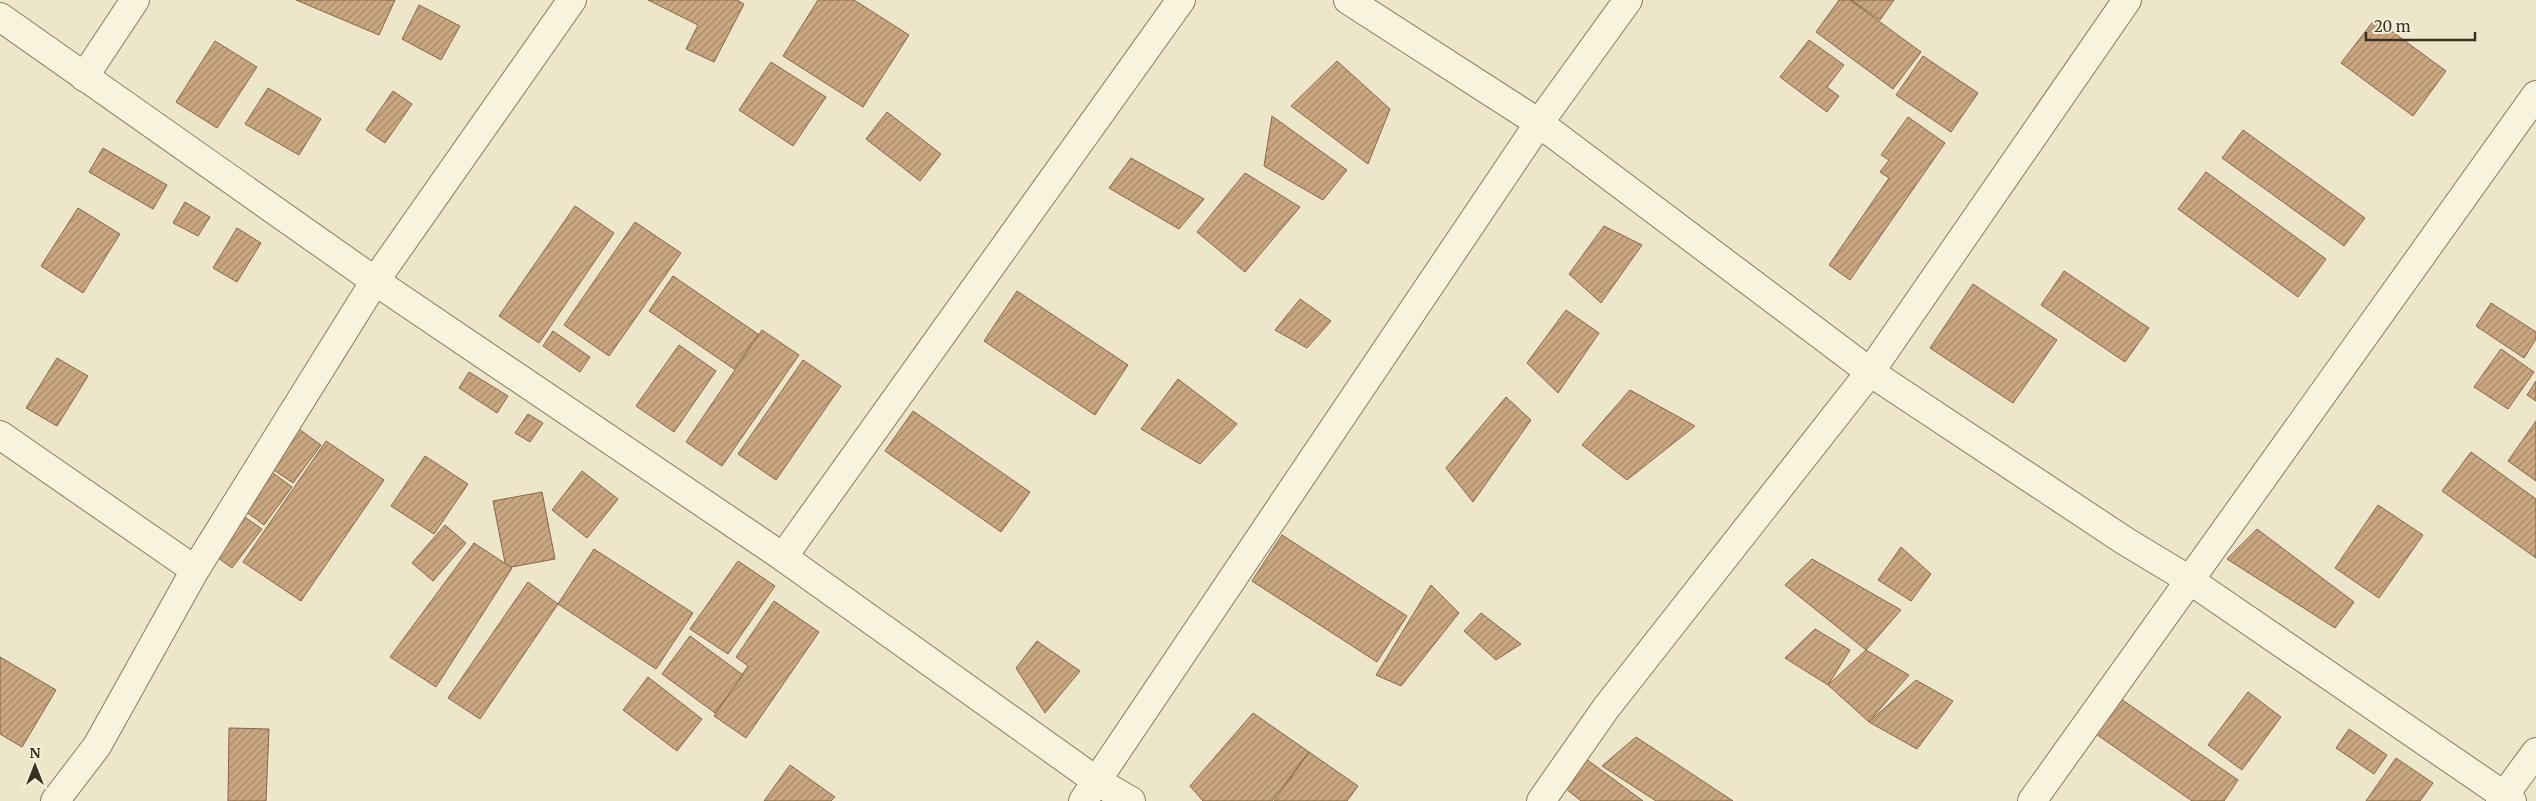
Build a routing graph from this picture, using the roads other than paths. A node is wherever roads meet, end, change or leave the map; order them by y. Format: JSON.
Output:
{"nodes":[{"id":1,"x":135,"y":0,"type":"edge"},
{"id":2,"x":572,"y":0,"type":"edge"},
{"id":3,"x":1181,"y":0,"type":"edge"},
{"id":4,"x":1348,"y":0,"type":"edge"},
{"id":5,"x":1628,"y":0,"type":"edge"},
{"id":6,"x":2127,"y":0,"type":"edge"},
{"id":7,"x":0,"y":17,"type":"edge"},
{"id":8,"x":84,"y":77,"type":"junction"},
{"id":9,"x":2536,"y":94,"type":"edge"},
{"id":10,"x":1539,"y":123,"type":"junction"},
{"id":11,"x":375,"y":281,"type":"junction"},
{"id":12,"x":1870,"y":372,"type":"junction"},
{"id":13,"x":0,"y":435,"type":"edge"},
{"id":14,"x":783,"y":557,"type":"junction"},
{"id":15,"x":195,"y":570,"type":"junction"},
{"id":16,"x":2188,"y":579,"type":"junction"},
{"id":17,"x":2536,"y":752,"type":"edge"},
{"id":18,"x":1091,"y":791,"type":"edge"},
{"id":19,"x":2506,"y":799,"type":"edge"},
{"id":20,"x":55,"y":801,"type":"edge"},
{"id":21,"x":1131,"y":801,"type":"edge"},
{"id":22,"x":1542,"y":801,"type":"edge"},
{"id":23,"x":2032,"y":801,"type":"edge"}],
"edges":[{"from":1,"to":8,"type":"street"},
{"from":2,"to":11,"type":"street"},
{"from":3,"to":14,"type":"street"},
{"from":4,"to":10,"type":"street"},
{"from":5,"to":10,"type":"street"},
{"from":6,"to":12,"type":"street"},
{"from":7,"to":8,"type":"street"},
{"from":8,"to":11,"type":"street"},
{"from":9,"to":16,"type":"street"},
{"from":10,"to":12,"type":"street"},
{"from":10,"to":18,"type":"street"},
{"from":11,"to":14,"type":"street"},
{"from":11,"to":15,"type":"street"},
{"from":12,"to":16,"type":"street"},
{"from":12,"to":22,"type":"street"},
{"from":13,"to":15,"type":"street"},
{"from":14,"to":18,"type":"street"},
{"from":15,"to":20,"type":"street"},
{"from":16,"to":19,"type":"street"},
{"from":16,"to":23,"type":"street"},
{"from":17,"to":19,"type":"street"},
{"from":18,"to":21,"type":"street"}]}
